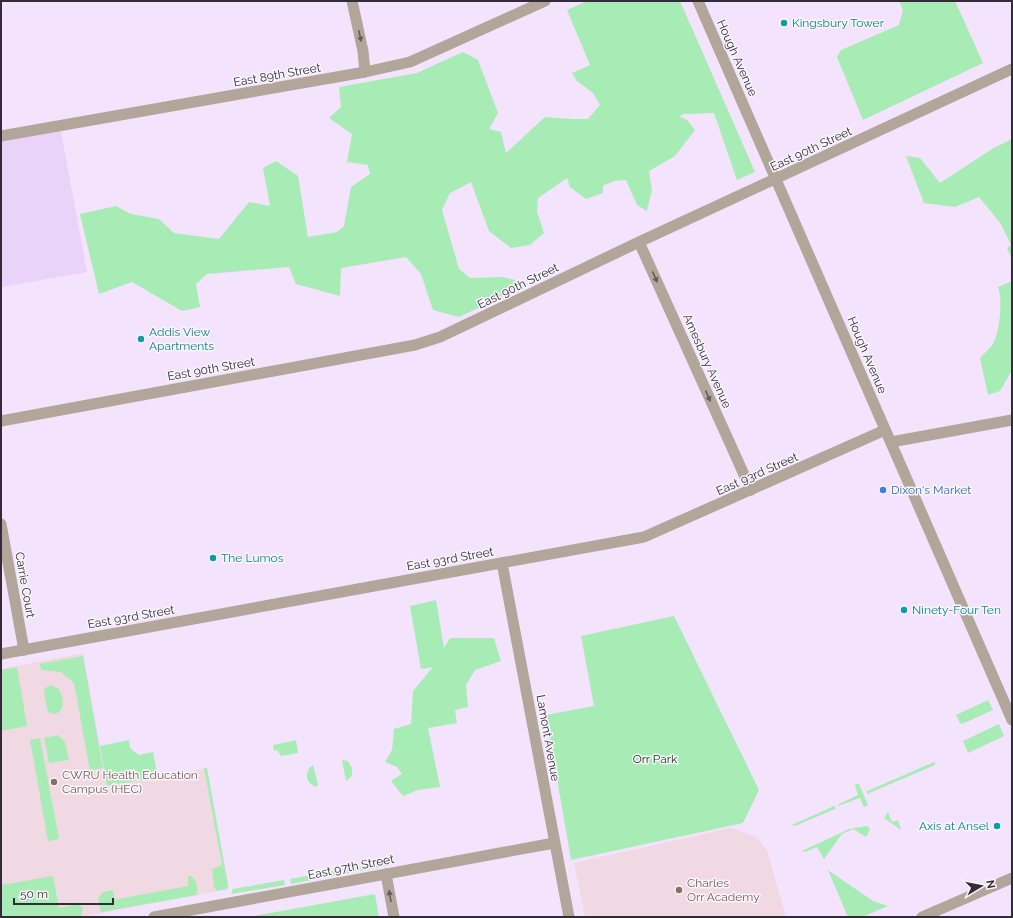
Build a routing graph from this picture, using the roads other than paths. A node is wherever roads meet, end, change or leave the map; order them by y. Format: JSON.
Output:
{"nodes":[{"id":1,"x":352,"y":1,"type":"edge"},
{"id":2,"x":545,"y":1,"type":"edge"},
{"id":3,"x":698,"y":1,"type":"edge"},
{"id":4,"x":1012,"y":69,"type":"edge"},
{"id":5,"x":365,"y":72,"type":"junction"},
{"id":6,"x":1,"y":136,"type":"edge"},
{"id":7,"x":776,"y":180,"type":"junction"},
{"id":8,"x":639,"y":242,"type":"junction"},
{"id":9,"x":1012,"y":420,"type":"edge"},
{"id":10,"x":1,"y":421,"type":"edge"},
{"id":11,"x":885,"y":430,"type":"junction"},
{"id":12,"x":891,"y":442,"type":"junction"},
{"id":13,"x":751,"y":490,"type":"junction"},
{"id":14,"x":1,"y":524,"type":"edge"},
{"id":15,"x":502,"y":563,"type":"junction"},
{"id":16,"x":24,"y":650,"type":"junction"},
{"id":17,"x":1,"y":654,"type":"edge"},
{"id":18,"x":1012,"y":720,"type":"edge"},
{"id":19,"x":554,"y":842,"type":"junction"},
{"id":20,"x":386,"y":874,"type":"junction"},
{"id":21,"x":1012,"y":878,"type":"edge"},
{"id":22,"x":205,"y":912,"type":"edge"},
{"id":23,"x":154,"y":917,"type":"edge"},
{"id":24,"x":394,"y":917,"type":"edge"},
{"id":25,"x":569,"y":917,"type":"edge"},
{"id":26,"x":922,"y":917,"type":"edge"}],
"edges":[{"from":1,"to":5,"type":"street","one_way":true},
{"from":2,"to":5,"type":"street","name":"East 89th Street"},
{"from":3,"to":7,"type":"street","name":"Hough Avenue"},
{"from":4,"to":7,"type":"street","name":"East 90th Street"},
{"from":5,"to":6,"type":"street","name":"East 89th Street"},
{"from":7,"to":8,"type":"street","name":"East 90th Street"},
{"from":7,"to":11,"type":"street","name":"Hough Avenue"},
{"from":8,"to":10,"type":"street","name":"East 90th Street"},
{"from":8,"to":13,"type":"street","name":"Amesbury Avenue","one_way":true},
{"from":9,"to":12,"type":"street"},
{"from":11,"to":12,"type":"street","name":"Hough Avenue"},
{"from":11,"to":13,"type":"street","name":"East 93rd Street"},
{"from":12,"to":18,"type":"street","name":"Hough Avenue"},
{"from":13,"to":15,"type":"street","name":"East 93rd Street"},
{"from":14,"to":16,"type":"street","name":"Carrie Court"},
{"from":15,"to":16,"type":"street","name":"East 93rd Street"},
{"from":15,"to":19,"type":"street","name":"Lamont Avenue"},
{"from":16,"to":17,"type":"street","name":"East 93rd Street"},
{"from":19,"to":20,"type":"street","name":"East 97th Street"},
{"from":19,"to":25,"type":"street","name":"Lamont Avenue"},
{"from":20,"to":22,"type":"street","name":"East 97th Street"},
{"from":24,"to":20,"type":"street","one_way":true},
{"from":21,"to":26,"type":"street"},
{"from":22,"to":23,"type":"street","name":"East 97th Street"}]}
